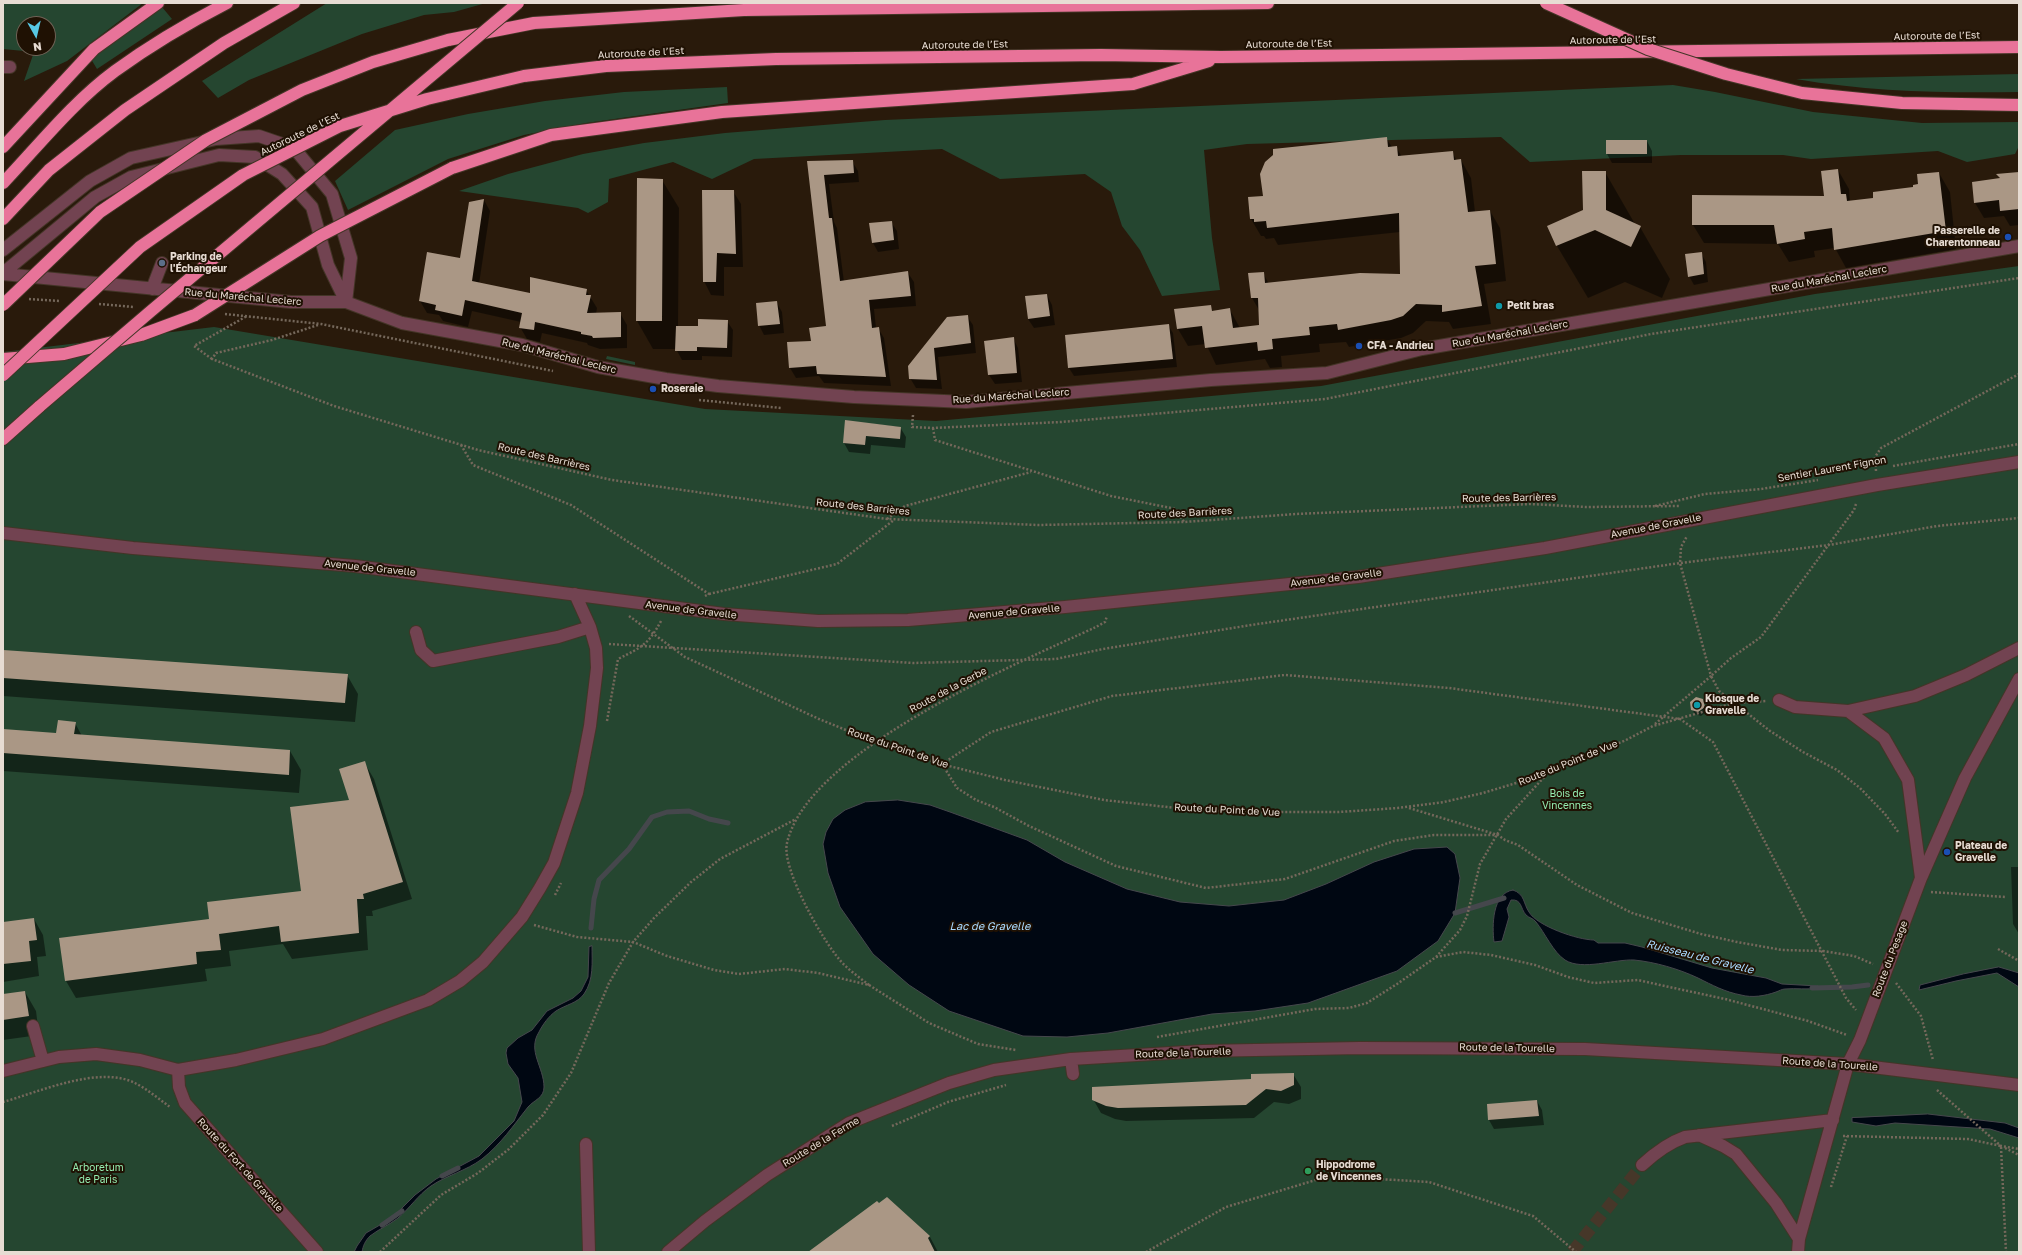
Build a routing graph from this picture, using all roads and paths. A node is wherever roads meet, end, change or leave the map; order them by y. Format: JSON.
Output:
{"nodes":[{"id":1,"x":158,"y":3,"type":"edge"},
{"id":2,"x":227,"y":3,"type":"edge"},
{"id":3,"x":294,"y":3,"type":"edge"},
{"id":4,"x":518,"y":3,"type":"edge"},
{"id":5,"x":1268,"y":3,"type":"edge"},
{"id":6,"x":1546,"y":3,"type":"edge"},
{"id":7,"x":2019,"y":47,"type":"edge"},
{"id":8,"x":1221,"y":57,"type":"junction"},
{"id":9,"x":2019,"y":106,"type":"edge"},
{"id":10,"x":3,"y":147,"type":"edge"},
{"id":11,"x":3,"y":183,"type":"edge"},
{"id":12,"x":3,"y":219,"type":"edge"},
{"id":13,"x":2019,"y":246,"type":"edge"},
{"id":14,"x":3,"y":250,"type":"edge"},
{"id":15,"x":162,"y":263,"type":"dead end"},
{"id":16,"x":3,"y":273,"type":"edge"},
{"id":17,"x":2019,"y":278,"type":"edge"},
{"id":18,"x":152,"y":289,"type":"junction"},
{"id":19,"x":27,"y":299,"type":"dead end"},
{"id":20,"x":66,"y":302,"type":"dead end"},
{"id":21,"x":346,"y":302,"type":"junction"},
{"id":22,"x":98,"y":304,"type":"dead end"},
{"id":23,"x":3,"y":305,"type":"edge"},
{"id":24,"x":137,"y":307,"type":"dead end"},
{"id":25,"x":223,"y":314,"type":"dead end"},
{"id":26,"x":247,"y":316,"type":"junction"},
{"id":27,"x":321,"y":324,"type":"junction"},
{"id":28,"x":3,"y":359,"type":"edge"},
{"id":29,"x":212,"y":359,"type":"junction"},
{"id":30,"x":559,"y":372,"type":"dead end"},
{"id":31,"x":2019,"y":374,"type":"edge"},
{"id":32,"x":3,"y":375,"type":"edge"},
{"id":33,"x":696,"y":400,"type":"dead end"},
{"id":34,"x":787,"y":408,"type":"dead end"},
{"id":35,"x":905,"y":415,"type":"dead end"},
{"id":36,"x":912,"y":415,"type":"junction"},
{"id":37,"x":920,"y":415,"type":"dead end"},
{"id":38,"x":933,"y":428,"type":"junction"},
{"id":39,"x":3,"y":439,"type":"edge"},
{"id":40,"x":461,"y":444,"type":"junction"},
{"id":41,"x":2019,"y":444,"type":"edge"},
{"id":42,"x":2019,"y":462,"type":"edge"},
{"id":43,"x":1891,"y":466,"type":"dead end"},
{"id":44,"x":1883,"y":468,"type":"dead end"},
{"id":45,"x":1868,"y":471,"type":"dead end"},
{"id":46,"x":1876,"y":471,"type":"junction"},
{"id":47,"x":1032,"y":472,"type":"junction"},
{"id":48,"x":1823,"y":479,"type":"dead end"},
{"id":49,"x":1856,"y":504,"type":"dead end"},
{"id":50,"x":1683,"y":506,"type":"dead end"},
{"id":51,"x":1648,"y":508,"type":"junction"},
{"id":52,"x":2019,"y":518,"type":"edge"},
{"id":53,"x":887,"y":519,"type":"junction"},
{"id":54,"x":894,"y":519,"type":"junction"},
{"id":55,"x":1184,"y":522,"type":"junction"},
{"id":56,"x":3,"y":533,"type":"edge"},
{"id":57,"x":1687,"y":536,"type":"dead end"},
{"id":58,"x":1829,"y":545,"type":"junction"},
{"id":59,"x":1680,"y":563,"type":"junction"},
{"id":60,"x":575,"y":594,"type":"junction"},
{"id":61,"x":709,"y":594,"type":"junction"},
{"id":62,"x":699,"y":598,"type":"dead end"},
{"id":63,"x":663,"y":607,"type":"junction"},
{"id":64,"x":626,"y":614,"type":"dead end"},
{"id":65,"x":1107,"y":615,"type":"dead end"},
{"id":66,"x":590,"y":627,"type":"junction"},
{"id":67,"x":416,"y":632,"type":"dead end"},
{"id":68,"x":653,"y":635,"type":"junction"},
{"id":69,"x":643,"y":647,"type":"junction"},
{"id":70,"x":670,"y":647,"type":"junction"},
{"id":71,"x":596,"y":648,"type":"junction"},
{"id":72,"x":2019,"y":648,"type":"edge"},
{"id":73,"x":1021,"y":661,"type":"junction"},
{"id":74,"x":1711,"y":676,"type":"junction"},
{"id":75,"x":2019,"y":679,"type":"edge"},
{"id":76,"x":1779,"y":700,"type":"joint"},
{"id":77,"x":1734,"y":703,"type":"junction"},
{"id":78,"x":1848,"y":711,"type":"junction"},
{"id":79,"x":1665,"y":716,"type":"junction"},
{"id":80,"x":1680,"y":718,"type":"junction"},
{"id":81,"x":1653,"y":726,"type":"junction"},
{"id":82,"x":606,"y":728,"type":"dead end"},
{"id":83,"x":875,"y":742,"type":"junction"},
{"id":84,"x":941,"y":764,"type":"junction"},
{"id":85,"x":1546,"y":774,"type":"junction"},
{"id":86,"x":1406,"y":807,"type":"junction"},
{"id":87,"x":796,"y":819,"type":"junction"},
{"id":88,"x":1498,"y":834,"type":"junction"},
{"id":89,"x":1900,"y":838,"type":"dead end"},
{"id":90,"x":1921,"y":878,"type":"junction"},
{"id":91,"x":562,"y":882,"type":"dead end"},
{"id":92,"x":1932,"y":887,"type":"dead end"},
{"id":93,"x":1930,"y":892,"type":"junction"},
{"id":94,"x":2005,"y":897,"type":"dead end"},
{"id":95,"x":1927,"y":898,"type":"dead end"},
{"id":96,"x":550,"y":901,"type":"dead end"},
{"id":97,"x":537,"y":918,"type":"dead end"},
{"id":98,"x":533,"y":924,"type":"junction"},
{"id":99,"x":529,"y":929,"type":"dead end"},
{"id":100,"x":633,"y":942,"type":"junction"},
{"id":101,"x":1998,"y":949,"type":"dead end"},
{"id":102,"x":1823,"y":951,"type":"junction"},
{"id":103,"x":1436,"y":957,"type":"junction"},
{"id":104,"x":2019,"y":961,"type":"edge"},
{"id":105,"x":1887,"y":970,"type":"junction"},
{"id":106,"x":869,"y":985,"type":"junction"},
{"id":107,"x":1892,"y":987,"type":"dead end"},
{"id":108,"x":1865,"y":1022,"type":"junction"},
{"id":109,"x":33,"y":1026,"type":"dead end"},
{"id":110,"x":1156,"y":1038,"type":"dead end"},
{"id":111,"x":1860,"y":1040,"type":"junction"},
{"id":112,"x":1021,"y":1050,"type":"dead end"},
{"id":113,"x":1071,"y":1059,"type":"junction"},
{"id":114,"x":43,"y":1061,"type":"junction"},
{"id":115,"x":1848,"y":1064,"type":"junction"},
{"id":116,"x":178,"y":1070,"type":"junction"},
{"id":117,"x":994,"y":1070,"type":"joint"},
{"id":118,"x":3,"y":1071,"type":"edge"},
{"id":119,"x":1072,"y":1074,"type":"dead end"},
{"id":120,"x":1933,"y":1074,"type":"junction"},
{"id":121,"x":1009,"y":1084,"type":"dead end"},
{"id":122,"x":2019,"y":1085,"type":"edge"},
{"id":123,"x":3,"y":1102,"type":"edge"},
{"id":124,"x":175,"y":1111,"type":"dead end"},
{"id":125,"x":1833,"y":1120,"type":"junction"},
{"id":126,"x":892,"y":1126,"type":"dead end"},
{"id":127,"x":1828,"y":1134,"type":"junction"},
{"id":128,"x":1698,"y":1135,"type":"junction"},
{"id":129,"x":1847,"y":1136,"type":"junction"},
{"id":130,"x":586,"y":1144,"type":"dead end"},
{"id":131,"x":2001,"y":1146,"type":"junction"},
{"id":132,"x":2019,"y":1149,"type":"edge"},
{"id":133,"x":2019,"y":1155,"type":"edge"},
{"id":134,"x":1642,"y":1165,"type":"tunnel mouth"},
{"id":135,"x":1829,"y":1192,"type":"dead end"},
{"id":136,"x":1799,"y":1239,"type":"junction"},
{"id":137,"x":317,"y":1252,"type":"edge"},
{"id":138,"x":380,"y":1252,"type":"edge"},
{"id":139,"x":589,"y":1252,"type":"edge"},
{"id":140,"x":668,"y":1252,"type":"edge"},
{"id":141,"x":1146,"y":1252,"type":"edge"},
{"id":142,"x":1576,"y":1252,"type":"edge"},
{"id":143,"x":1798,"y":1252,"type":"edge"},
{"id":144,"x":2006,"y":1252,"type":"edge"}],
"edges":[{"from":1,"to":10,"type":"highway"},
{"from":2,"to":11,"type":"highway"},
{"from":3,"to":12,"type":"highway"},
{"from":4,"to":39,"type":"highway","bridge":true},
{"from":5,"to":23,"type":"highway","bridge":true},
{"from":6,"to":9,"type":"highway","bridge":true},
{"from":7,"to":8,"type":"highway","name":"Autoroute de l’Est"},
{"from":8,"to":28,"type":"highway","bridge":true},
{"from":8,"to":32,"type":"highway","name":"Autoroute de l’Est","bridge":true},
{"from":13,"to":21,"type":"street","name":"Rue du Maréchal Leclerc"},
{"from":14,"to":21,"type":"street"},
{"from":15,"to":18,"type":"street"},
{"from":16,"to":18,"type":"street","name":"Rue du Maréchal Leclerc"},
{"from":16,"to":21,"type":"street"},
{"from":17,"to":38,"type":"path"},
{"from":18,"to":21,"type":"street","name":"Rue du Maréchal Leclerc"},
{"from":19,"to":20,"type":"path"},
{"from":22,"to":24,"type":"path"},
{"from":25,"to":26,"type":"path","name":"Rue du Maréchal Leclerc"},
{"from":26,"to":27,"type":"path","name":"Rue du Maréchal Leclerc"},
{"from":26,"to":29,"type":"path","name":"Route des Barrières"},
{"from":27,"to":29,"type":"path"},
{"from":27,"to":30,"type":"path","name":"Rue du Maréchal Leclerc"},
{"from":29,"to":40,"type":"path","name":"Route des Barrières"},
{"from":31,"to":46,"type":"path"},
{"from":33,"to":34,"type":"path"},
{"from":35,"to":36,"type":"path"},
{"from":36,"to":37,"type":"path"},
{"from":36,"to":38,"type":"path"},
{"from":38,"to":47,"type":"path"},
{"from":40,"to":53,"type":"path","name":"Route des Barrières"},
{"from":40,"to":61,"type":"path"},
{"from":41,"to":43,"type":"path","name":"Sentier Laurent Fignon"},
{"from":42,"to":63,"type":"street","name":"Avenue de Gravelle"},
{"from":44,"to":46,"type":"path","name":"Sentier Laurent Fignon"},
{"from":45,"to":46,"type":"path","name":"Sentier Laurent Fignon"},
{"from":47,"to":53,"type":"path"},
{"from":47,"to":55,"type":"path"},
{"from":48,"to":51,"type":"path","name":"Sentier Laurent Fignon"},
{"from":49,"to":58,"type":"path"},
{"from":50,"to":51,"type":"path","name":"Route des Barrières"},
{"from":51,"to":55,"type":"path","name":"Route des Barrières"},
{"from":52,"to":58,"type":"path"},
{"from":53,"to":54,"type":"path","name":"Route des Barrières"},
{"from":54,"to":55,"type":"path","name":"Route des Barrières"},
{"from":54,"to":61,"type":"path"},
{"from":56,"to":60,"type":"street","name":"Avenue de Gravelle"},
{"from":57,"to":59,"type":"path"},
{"from":58,"to":59,"type":"path"},
{"from":58,"to":74,"type":"path"},
{"from":59,"to":73,"type":"path"},
{"from":59,"to":74,"type":"path"},
{"from":60,"to":63,"type":"street","name":"Avenue de Gravelle"},
{"from":60,"to":66,"type":"street"},
{"from":61,"to":62,"type":"path"},
{"from":63,"to":68,"type":"path"},
{"from":64,"to":68,"type":"path","name":"Route du Point de Vue"},
{"from":65,"to":73,"type":"path","name":"Route de la Gerbe"},
{"from":66,"to":67,"type":"street"},
{"from":66,"to":71,"type":"street"},
{"from":68,"to":69,"type":"path"},
{"from":68,"to":70,"type":"path","name":"Route du Point de Vue"},
{"from":69,"to":70,"type":"path"},
{"from":69,"to":71,"type":"path"},
{"from":69,"to":82,"type":"path"},
{"from":70,"to":73,"type":"path"},
{"from":70,"to":83,"type":"path","name":"Route du Point de Vue"},
{"from":71,"to":116,"type":"street"},
{"from":72,"to":78,"type":"street"},
{"from":73,"to":83,"type":"path","name":"Route de la Gerbe"},
{"from":74,"to":77,"type":"path"},
{"from":74,"to":79,"type":"path"},
{"from":75,"to":90,"type":"street","name":"Route du Pesage"},
{"from":76,"to":77,"type":"path","name":"Route du Point de Vue"},
{"from":76,"to":78,"type":"street"},
{"from":77,"to":80,"type":"path","name":"Route du Point de Vue"},
{"from":77,"to":89,"type":"path"},
{"from":78,"to":90,"type":"street"},
{"from":79,"to":80,"type":"path"},
{"from":79,"to":81,"type":"path"},
{"from":79,"to":84,"type":"path"},
{"from":80,"to":81,"type":"path","name":"Route du Point de Vue"},
{"from":80,"to":102,"type":"path"},
{"from":81,"to":85,"type":"path","name":"Route du Point de Vue"},
{"from":83,"to":84,"type":"path","name":"Route du Point de Vue"},
{"from":83,"to":87,"type":"path","name":"Route de la Gerbe"},
{"from":84,"to":86,"type":"path","name":"Route du Point de Vue"},
{"from":84,"to":88,"type":"path"},
{"from":85,"to":86,"type":"path","name":"Route du Point de Vue"},
{"from":85,"to":88,"type":"path"},
{"from":86,"to":88,"type":"path"},
{"from":87,"to":100,"type":"path"},
{"from":87,"to":106,"type":"path","name":"Route de la Gerbe"},
{"from":88,"to":102,"type":"path"},
{"from":88,"to":103,"type":"path"},
{"from":90,"to":105,"type":"street","name":"Route du Pesage"},
{"from":91,"to":96,"type":"path"},
{"from":92,"to":93,"type":"path"},
{"from":93,"to":94,"type":"path"},
{"from":93,"to":95,"type":"path"},
{"from":97,"to":98,"type":"path"},
{"from":98,"to":99,"type":"path"},
{"from":98,"to":100,"type":"path"},
{"from":100,"to":106,"type":"path"},
{"from":100,"to":138,"type":"path"},
{"from":101,"to":104,"type":"path"},
{"from":102,"to":105,"type":"path"},
{"from":102,"to":108,"type":"path"},
{"from":103,"to":110,"type":"path"},
{"from":103,"to":111,"type":"path"},
{"from":105,"to":108,"type":"street","name":"Route du Pesage"},
{"from":106,"to":112,"type":"path"},
{"from":107,"to":120,"type":"path"},
{"from":108,"to":111,"type":"street","name":"Route du Pesage"},
{"from":109,"to":114,"type":"street"},
{"from":111,"to":115,"type":"street","name":"Route du Pesage"},
{"from":113,"to":115,"type":"street","name":"Route de la Tourelle"},
{"from":113,"to":117,"type":"street","name":"Route de la Tourelle"},
{"from":113,"to":119,"type":"street"},
{"from":114,"to":116,"type":"street"},
{"from":114,"to":118,"type":"street"},
{"from":115,"to":120,"type":"street","name":"Route de la Tourelle"},
{"from":115,"to":125,"type":"street","name":"Route du Pesage"},
{"from":116,"to":137,"type":"street","name":"Route du Fort de Gravelle"},
{"from":117,"to":140,"type":"street","name":"Route de la Ferme"},
{"from":120,"to":122,"type":"street","name":"Route de la Tourelle"},
{"from":120,"to":131,"type":"path"},
{"from":121,"to":126,"type":"path"},
{"from":123,"to":124,"type":"path"},
{"from":125,"to":127,"type":"street","name":"Route du Pesage"},
{"from":125,"to":128,"type":"street"},
{"from":127,"to":129,"type":"path"},
{"from":127,"to":136,"type":"street","name":"Route du Pesage"},
{"from":128,"to":134,"type":"street"},
{"from":128,"to":136,"type":"street"},
{"from":129,"to":131,"type":"path"},
{"from":129,"to":135,"type":"path"},
{"from":130,"to":139,"type":"street"},
{"from":131,"to":132,"type":"path"},
{"from":131,"to":133,"type":"path"},
{"from":131,"to":144,"type":"path"},
{"from":136,"to":143,"type":"street","name":"Route du Pesage"},
{"from":141,"to":142,"type":"path"}]}
